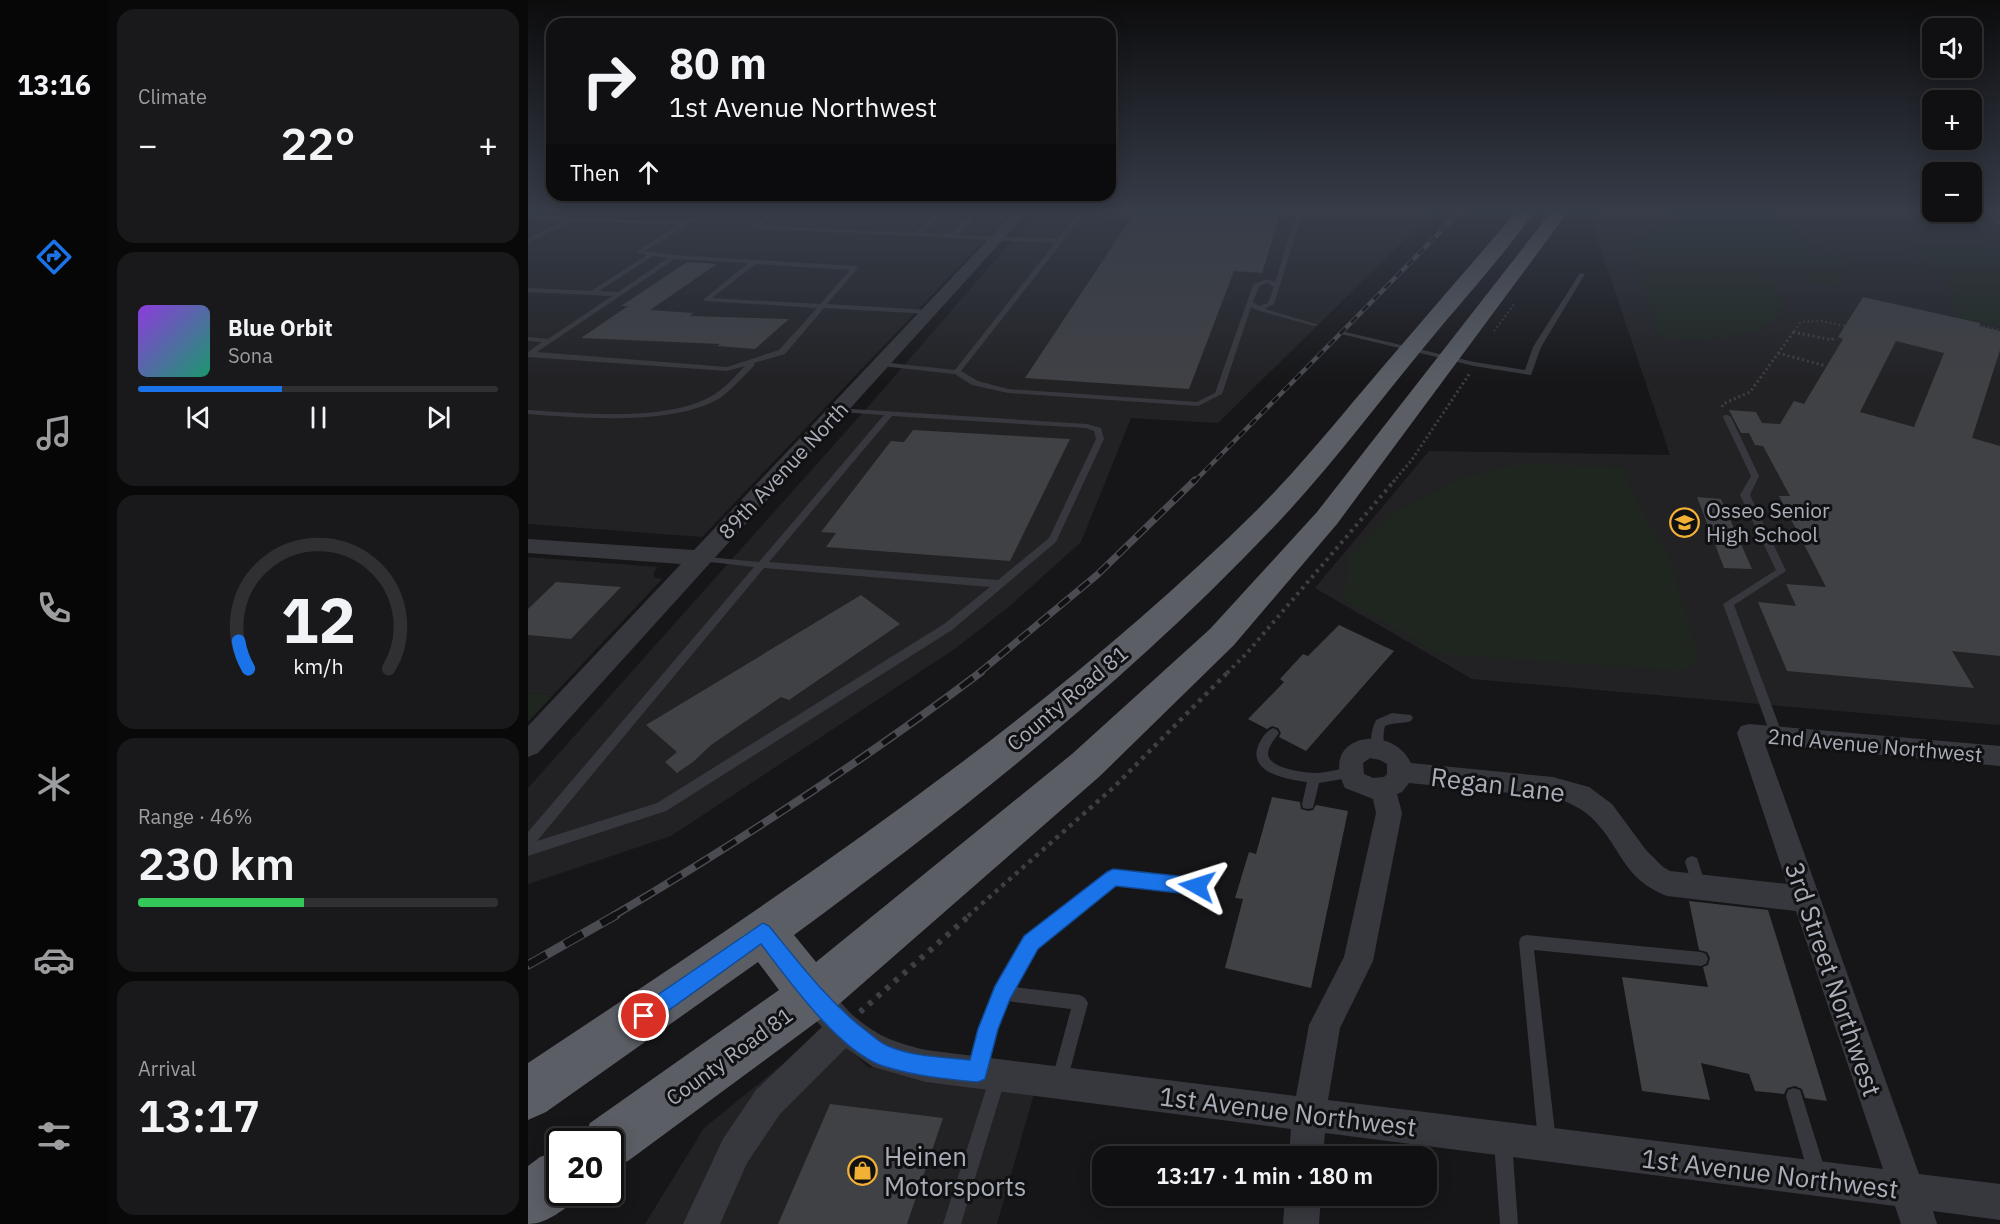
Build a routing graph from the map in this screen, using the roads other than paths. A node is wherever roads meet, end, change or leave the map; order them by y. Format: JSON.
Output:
{"nodes":[{"id":1,"x":628,"y":269,"type":"edge"},
{"id":2,"x":656,"y":269,"type":"edge"},
{"id":3,"x":745,"y":269,"type":"edge"},
{"id":4,"x":854,"y":269,"type":"edge"},
{"id":5,"x":968,"y":269,"type":"edge"},
{"id":6,"x":1037,"y":269,"type":"edge"},
{"id":7,"x":1282,"y":269,"type":"edge"},
{"id":8,"x":1477,"y":269,"type":"edge"},
{"id":9,"x":1517,"y":269,"type":"edge"},
{"id":10,"x":1582,"y":274,"type":"dead end"},
{"id":11,"x":1277,"y":286,"type":"junction"},
{"id":12,"x":528,"y":290,"type":"edge"},
{"id":13,"x":591,"y":293,"type":"junction"},
{"id":14,"x":618,"y":294,"type":"junction"},
{"id":15,"x":1249,"y":303,"type":"junction"},
{"id":16,"x":822,"y":306,"type":"junction"},
{"id":17,"x":1259,"y":309,"type":"junction"},
{"id":18,"x":929,"y":312,"type":"junction"},
{"id":19,"x":1316,"y":325,"type":"dead end"},
{"id":20,"x":1341,"y":333,"type":"dead end"},
{"id":21,"x":528,"y":339,"type":"edge"},
{"id":22,"x":549,"y":341,"type":"junction"},
{"id":23,"x":1411,"y":349,"type":"junction"},
{"id":24,"x":529,"y":354,"type":"edge"},
{"id":25,"x":1450,"y":358,"type":"junction"},
{"id":26,"x":753,"y":361,"type":"junction"},
{"id":27,"x":881,"y":364,"type":"junction"},
{"id":28,"x":957,"y":372,"type":"junction"},
{"id":29,"x":839,"y":410,"type":"junction"},
{"id":30,"x":528,"y":412,"type":"edge"},
{"id":31,"x":890,"y":413,"type":"junction"},
{"id":32,"x":1727,"y":417,"type":"road end"},
{"id":33,"x":528,"y":546,"type":"edge"},
{"id":34,"x":701,"y":558,"type":"junction"},
{"id":35,"x":761,"y":566,"type":"junction"},
{"id":36,"x":1000,"y":584,"type":"junction"},
{"id":37,"x":1407,"y":718,"type":"dead end"},
{"id":38,"x":1273,"y":733,"type":"dead end"},
{"id":39,"x":1763,"y":735,"type":"junction"},
{"id":40,"x":536,"y":736,"type":"edge"},
{"id":41,"x":1378,"y":748,"type":"junction"},
{"id":42,"x":2000,"y":756,"type":"edge"},
{"id":43,"x":1350,"y":772,"type":"junction"},
{"id":44,"x":1314,"y":778,"type":"junction"},
{"id":45,"x":1392,"y":781,"type":"junction"},
{"id":46,"x":1308,"y":804,"type":"dead end"},
{"id":47,"x":528,"y":842,"type":"edge"},
{"id":48,"x":528,"y":850,"type":"edge"},
{"id":49,"x":1197,"y":886,"type":"dead end"},
{"id":50,"x":1806,"y":898,"type":"junction"},
{"id":51,"x":763,"y":932,"type":"junction"},
{"id":52,"x":1701,"y":959,"type":"dead end"},
{"id":53,"x":1002,"y":993,"type":"junction"},
{"id":54,"x":663,"y":1003,"type":"junction"},
{"id":55,"x":829,"y":1011,"type":"junction"},
{"id":56,"x":988,"y":1073,"type":"junction"},
{"id":57,"x":1059,"y":1081,"type":"junction"},
{"id":58,"x":528,"y":1094,"type":"edge"},
{"id":59,"x":1794,"y":1096,"type":"dead end"},
{"id":60,"x":528,"y":1109,"type":"edge"},
{"id":61,"x":1309,"y":1114,"type":"junction"},
{"id":62,"x":624,"y":1133,"type":"edge"},
{"id":63,"x":1502,"y":1138,"type":"junction"},
{"id":64,"x":1547,"y":1144,"type":"junction"},
{"id":65,"x":1307,"y":1146,"type":"edge"},
{"id":66,"x":1819,"y":1179,"type":"junction"},
{"id":67,"x":546,"y":1187,"type":"edge"},
{"id":68,"x":1907,"y":1191,"type":"junction"},
{"id":69,"x":528,"y":1200,"type":"edge"},
{"id":70,"x":2000,"y":1202,"type":"edge"},
{"id":71,"x":1303,"y":1206,"type":"edge"},
{"id":72,"x":701,"y":1224,"type":"edge"},
{"id":73,"x":952,"y":1224,"type":"edge"},
{"id":74,"x":1301,"y":1224,"type":"edge"},
{"id":75,"x":1509,"y":1224,"type":"edge"},
{"id":76,"x":1919,"y":1224,"type":"edge"}],
"edges":[{"from":1,"to":13,"type":"lane"},
{"from":2,"to":14,"type":"lane"},
{"from":3,"to":16,"type":"lane"},
{"from":4,"to":16,"type":"lane"},
{"from":5,"to":18,"type":"street","name":"89th Avenue North"},
{"from":6,"to":28,"type":"lane"},
{"from":7,"to":11,"type":"lane"},
{"from":8,"to":23,"type":"highway","name":"County Road 81"},
{"from":9,"to":25,"type":"highway","name":"County Road 81"},
{"from":10,"to":25,"type":"lane"},
{"from":11,"to":15,"type":"lane"},
{"from":11,"to":17,"type":"lane"},
{"from":12,"to":13,"type":"lane"},
{"from":13,"to":14,"type":"lane"},
{"from":14,"to":22,"type":"lane"},
{"from":15,"to":17,"type":"lane"},
{"from":15,"to":28,"type":"lane"},
{"from":16,"to":18,"type":"lane"},
{"from":16,"to":26,"type":"lane"},
{"from":17,"to":19,"type":"lane"},
{"from":18,"to":27,"type":"street","name":"89th Avenue North"},
{"from":20,"to":23,"type":"lane"},
{"from":21,"to":22,"type":"lane"},
{"from":22,"to":24,"type":"lane"},
{"from":23,"to":25,"type":"lane"},
{"from":23,"to":51,"type":"highway","name":"County Road 81"},
{"from":24,"to":26,"type":"lane"},
{"from":25,"to":55,"type":"highway","name":"County Road 81"},
{"from":26,"to":30,"type":"lane"},
{"from":27,"to":28,"type":"lane"},
{"from":27,"to":29,"type":"street","name":"89th Avenue North"},
{"from":29,"to":31,"type":"lane"},
{"from":29,"to":34,"type":"street","name":"89th Avenue North"},
{"from":31,"to":35,"type":"lane"},
{"from":31,"to":36,"type":"lane"},
{"from":32,"to":39,"type":"lane"},
{"from":33,"to":34,"type":"street"},
{"from":34,"to":35,"type":"lane"},
{"from":34,"to":40,"type":"street","name":"89th Avenue North"},
{"from":35,"to":36,"type":"lane"},
{"from":35,"to":47,"type":"lane"},
{"from":36,"to":48,"type":"lane"},
{"from":37,"to":41,"type":"lane"},
{"from":38,"to":44,"type":"lane"},
{"from":39,"to":42,"type":"street","name":"2nd Avenue Northwest"},
{"from":39,"to":50,"type":"street","name":"3rd Street Northwest"},
{"from":41,"to":43,"type":"street"},
{"from":41,"to":45,"type":"street","name":"Regan Lane"},
{"from":43,"to":44,"type":"lane"},
{"from":43,"to":45,"type":"street","name":"Regan Lane"},
{"from":44,"to":46,"type":"lane"},
{"from":45,"to":50,"type":"street","name":"Regan Lane"},
{"from":45,"to":61,"type":"street"},
{"from":49,"to":53,"type":"lane"},
{"from":50,"to":68,"type":"street","name":"3rd Street Northwest"},
{"from":51,"to":54,"type":"highway","name":"County Road 81"},
{"from":51,"to":55,"type":"highway"},
{"from":52,"to":64,"type":"lane"},
{"from":53,"to":56,"type":"lane"},
{"from":53,"to":57,"type":"lane"},
{"from":54,"to":58,"type":"highway","name":"County Road 81"},
{"from":54,"to":60,"type":"highway"},
{"from":55,"to":56,"type":"street","name":"1st Avenue Northwest"},
{"from":55,"to":62,"type":"highway","name":"County Road 81"},
{"from":55,"to":72,"type":"street"},
{"from":56,"to":57,"type":"street","name":"1st Avenue Northwest"},
{"from":56,"to":73,"type":"lane"},
{"from":57,"to":61,"type":"street","name":"1st Avenue Northwest"},
{"from":59,"to":66,"type":"lane"},
{"from":61,"to":63,"type":"street","name":"1st Avenue Northwest"},
{"from":61,"to":65,"type":"street"},
{"from":63,"to":64,"type":"street","name":"1st Avenue Northwest"},
{"from":63,"to":75,"type":"lane"},
{"from":64,"to":66,"type":"street","name":"1st Avenue Northwest"},
{"from":66,"to":68,"type":"street","name":"1st Avenue Northwest"},
{"from":67,"to":69,"type":"highway"},
{"from":68,"to":70,"type":"street","name":"1st Avenue Northwest"},
{"from":68,"to":76,"type":"street","name":"3rd Street Northwest"},
{"from":71,"to":74,"type":"street"}]}
